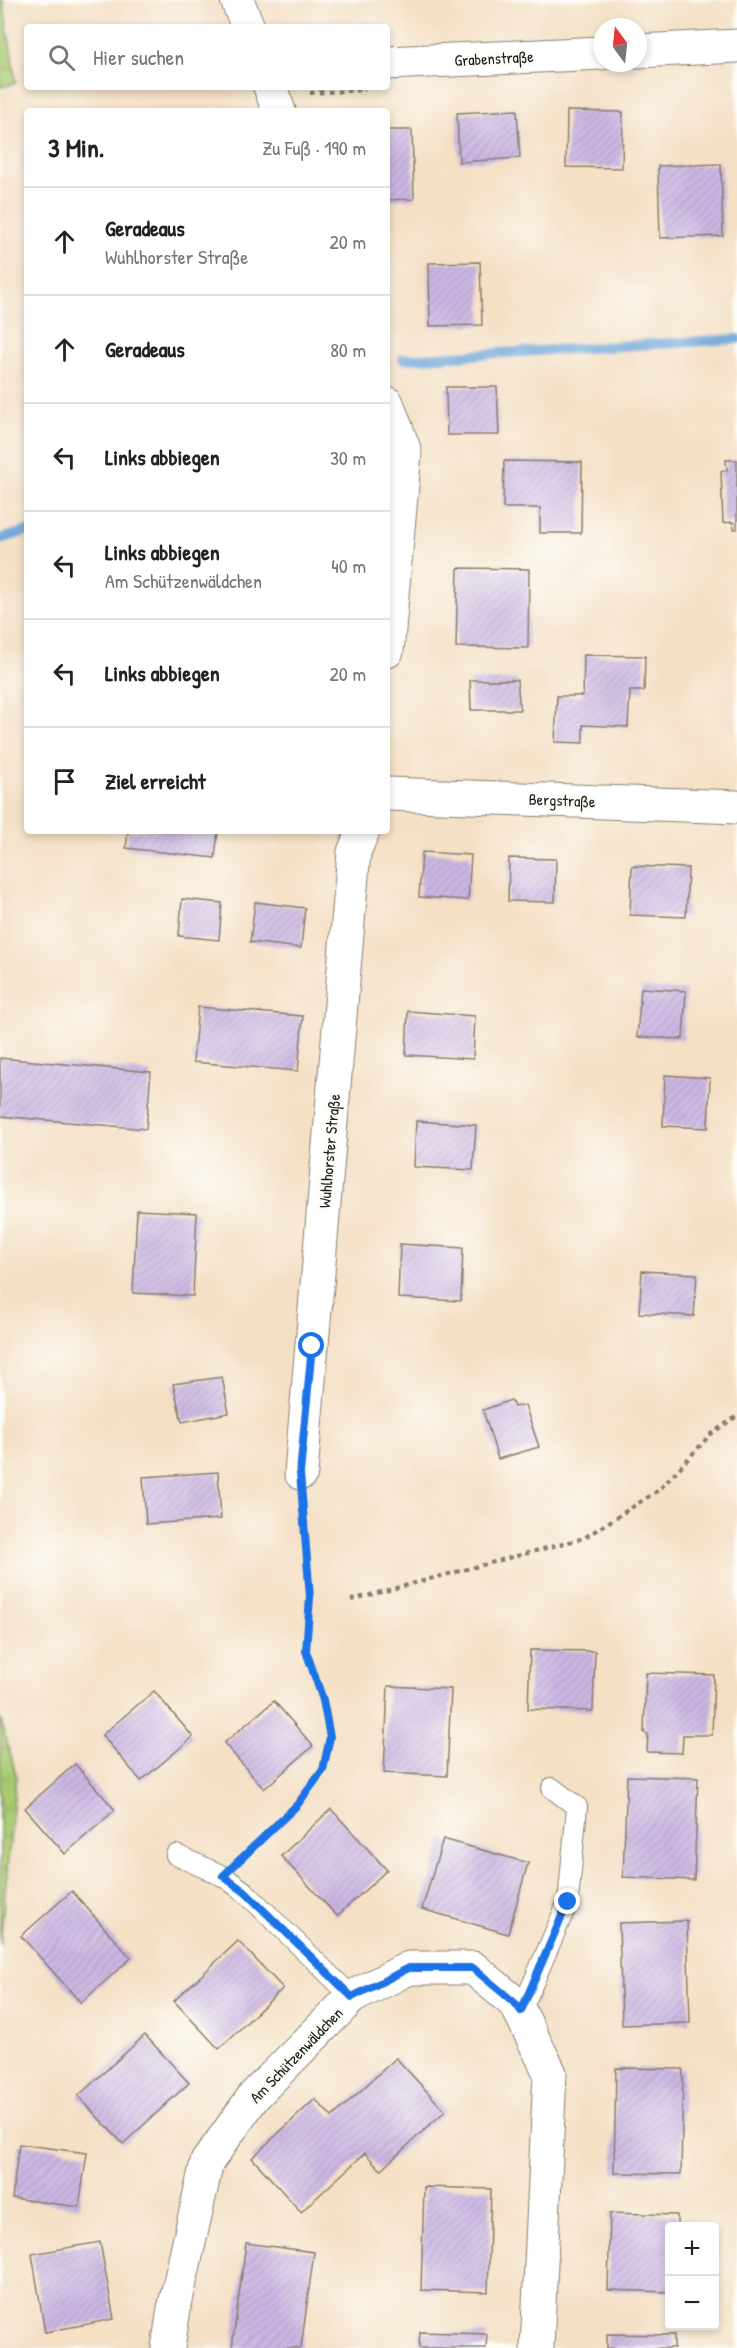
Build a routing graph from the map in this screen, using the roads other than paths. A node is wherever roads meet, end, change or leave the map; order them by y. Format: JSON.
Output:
{"nodes":[{"id":1,"x":237,"y":0,"type":"edge"},
{"id":2,"x":247,"y":24,"type":"edge"},
{"id":3,"x":737,"y":46,"type":"edge"},
{"id":4,"x":647,"y":51,"type":"edge"},
{"id":5,"x":593,"y":53,"type":"edge"},
{"id":6,"x":390,"y":63,"type":"edge"},
{"id":7,"x":271,"y":90,"type":"edge"},
{"id":8,"x":278,"y":108,"type":"edge"},
{"id":9,"x":390,"y":411,"type":"edge"},
{"id":10,"x":390,"y":618,"type":"edge"},
{"id":11,"x":390,"y":794,"type":"edge"},
{"id":12,"x":737,"y":807,"type":"edge"},
{"id":13,"x":362,"y":834,"type":"edge"},
{"id":14,"x":300,"y":1473,"type":"road end"},
{"id":15,"x":552,"y":1788,"type":"dead end"},
{"id":16,"x":176,"y":1854,"type":"dead end"},
{"id":17,"x":352,"y":1997,"type":"junction"},
{"id":18,"x":521,"y":2011,"type":"junction"},
{"id":19,"x":168,"y":2348,"type":"edge"},
{"id":20,"x":537,"y":2348,"type":"edge"}],
"edges":[{"from":1,"to":2,"type":"street"},
{"from":3,"to":4,"type":"street"},
{"from":5,"to":6,"type":"street","name":"Grabenstraße"},
{"from":7,"to":8,"type":"street"},
{"from":9,"to":10,"type":"street"},
{"from":11,"to":12,"type":"street","name":"Bergstraße"},
{"from":13,"to":14,"type":"street","name":"Wuhlhorster Straße"},
{"from":15,"to":18,"type":"lane"},
{"from":16,"to":17,"type":"lane"},
{"from":17,"to":18,"type":"street","name":"Am Schützenwäldchen"},
{"from":17,"to":19,"type":"street","name":"Am Schützenwäldchen"},
{"from":18,"to":20,"type":"street","name":"Am Schützenwäldchen"}]}
